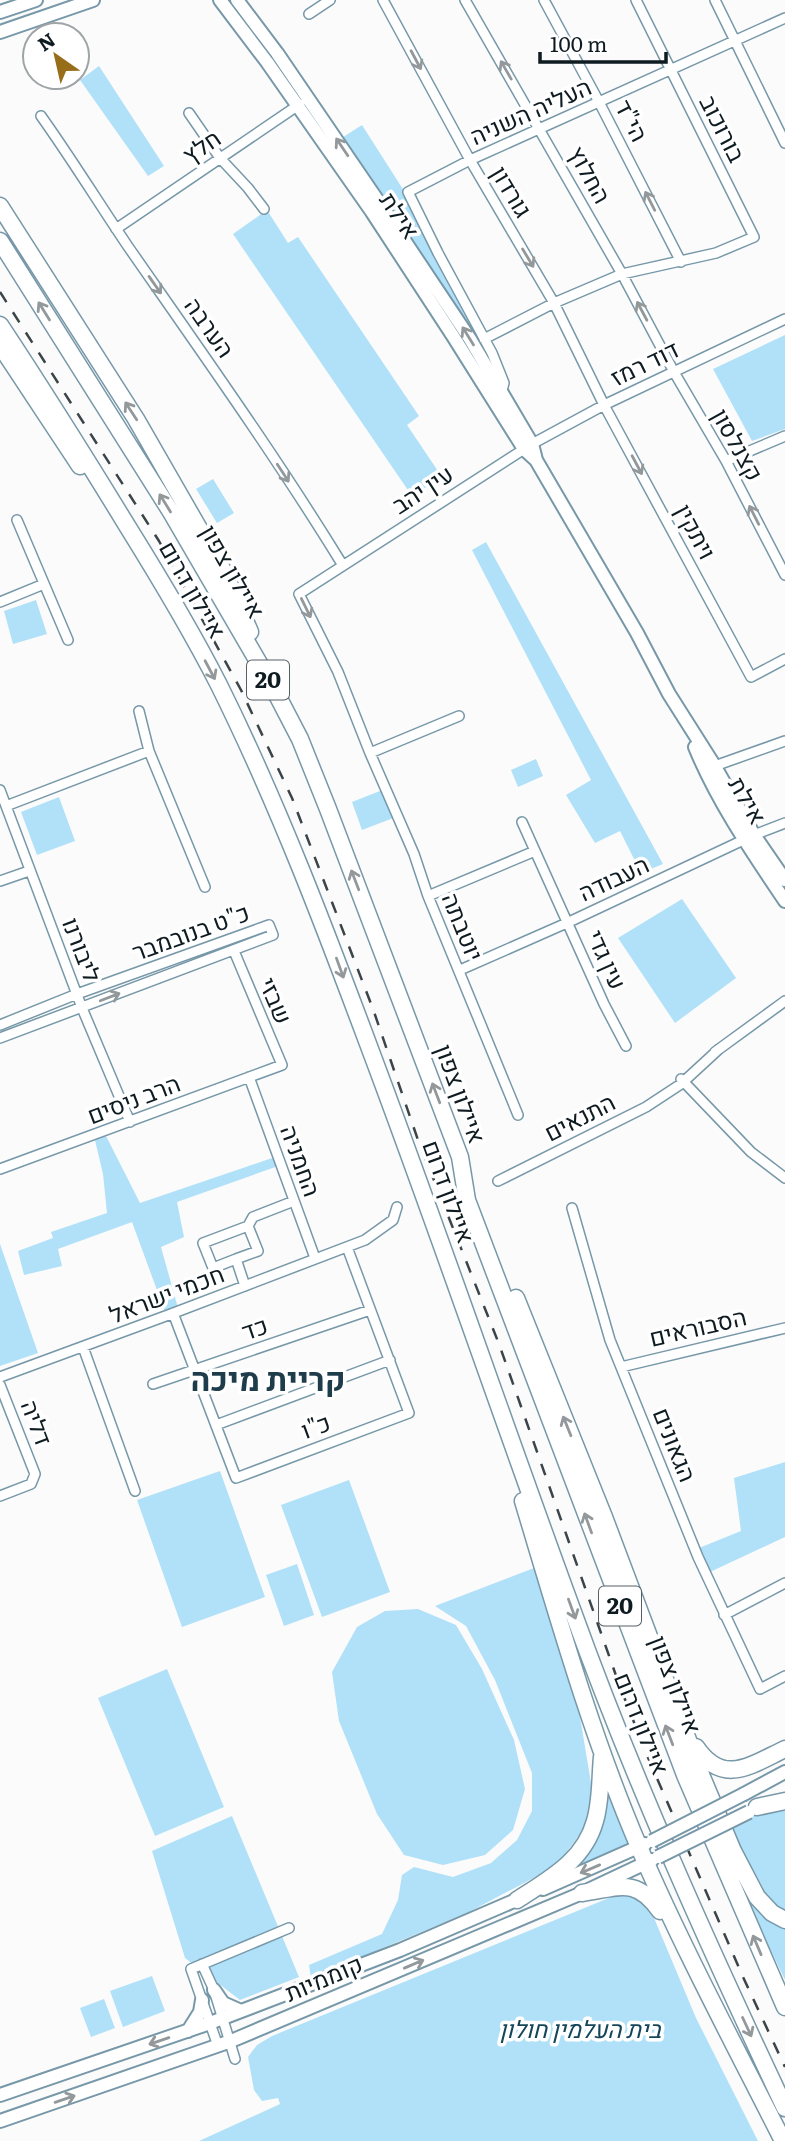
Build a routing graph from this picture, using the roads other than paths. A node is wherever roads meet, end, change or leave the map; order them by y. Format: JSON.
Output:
{"nodes":[{"id":1,"x":36,"y":0,"type":"edge"},
{"id":2,"x":93,"y":0,"type":"edge"},
{"id":3,"x":214,"y":0,"type":"edge"},
{"id":4,"x":237,"y":0,"type":"edge"},
{"id":5,"x":330,"y":0,"type":"edge"},
{"id":6,"x":383,"y":0,"type":"edge"},
{"id":7,"x":465,"y":0,"type":"edge"},
{"id":8,"x":544,"y":0,"type":"edge"},
{"id":9,"x":636,"y":0,"type":"edge"},
{"id":10,"x":715,"y":0,"type":"edge"},
{"id":11,"x":224,"y":5,"type":"edge"},
{"id":12,"x":0,"y":12,"type":"edge"},
{"id":13,"x":309,"y":14,"type":"dead end"},
{"id":14,"x":785,"y":18,"type":"edge"},
{"id":15,"x":0,"y":32,"type":"edge"},
{"id":16,"x":735,"y":41,"type":"junction"},
{"id":17,"x":671,"y":69,"type":"junction"},
{"id":18,"x":309,"y":98,"type":"junction"},
{"id":19,"x":599,"y":102,"type":"junction"},
{"id":20,"x":297,"y":106,"type":"junction"},
{"id":21,"x":188,"y":113,"type":"dead end"},
{"id":22,"x":41,"y":116,"type":"dead end"},
{"id":23,"x":540,"y":128,"type":"junction"},
{"id":24,"x":785,"y":143,"type":"edge"},
{"id":25,"x":220,"y":158,"type":"junction"},
{"id":26,"x":470,"y":160,"type":"junction"},
{"id":27,"x":0,"y":206,"type":"edge"},
{"id":28,"x":264,"y":209,"type":"dead end"},
{"id":29,"x":116,"y":229,"type":"junction"},
{"id":30,"x":0,"y":241,"type":"edge"},
{"id":31,"x":681,"y":262,"type":"junction"},
{"id":32,"x":622,"y":274,"type":"junction"},
{"id":33,"x":554,"y":303,"type":"junction"},
{"id":34,"x":785,"y":319,"type":"edge"},
{"id":35,"x":0,"y":325,"type":"edge"},
{"id":36,"x":484,"y":339,"type":"junction"},
{"id":37,"x":0,"y":345,"type":"edge"},
{"id":38,"x":674,"y":372,"type":"junction"},
{"id":39,"x":501,"y":394,"type":"junction"},
{"id":40,"x":604,"y":405,"type":"junction"},
{"id":41,"x":785,"y":436,"type":"edge"},
{"id":42,"x":528,"y":446,"type":"junction"},
{"id":43,"x":726,"y":461,"type":"junction"},
{"id":44,"x":17,"y":520,"type":"dead end"},
{"id":45,"x":342,"y":564,"type":"junction"},
{"id":46,"x":153,"y":567,"type":"junction"},
{"id":47,"x":785,"y":575,"type":"edge"},
{"id":48,"x":44,"y":584,"type":"junction"},
{"id":49,"x":0,"y":602,"type":"edge"},
{"id":50,"x":68,"y":640,"type":"dead end"},
{"id":51,"x":785,"y":659,"type":"edge"},
{"id":52,"x":274,"y":689,"type":"junction"},
{"id":53,"x":139,"y":711,"type":"dead end"},
{"id":54,"x":459,"y":716,"type":"dead end"},
{"id":55,"x":785,"y":741,"type":"edge"},
{"id":56,"x":149,"y":751,"type":"junction"},
{"id":57,"x":370,"y":753,"type":"junction"},
{"id":58,"x":709,"y":768,"type":"junction"},
{"id":59,"x":0,"y":790,"type":"edge"},
{"id":60,"x":6,"y":806,"type":"junction"},
{"id":61,"x":522,"y":822,"type":"dead end"},
{"id":62,"x":785,"y":823,"type":"edge"},
{"id":63,"x":750,"y":838,"type":"junction"},
{"id":64,"x":535,"y":850,"type":"junction"},
{"id":65,"x":29,"y":871,"type":"junction"},
{"id":66,"x":785,"y":880,"type":"edge"},
{"id":67,"x":0,"y":881,"type":"edge"},
{"id":68,"x":205,"y":887,"type":"dead end"},
{"id":69,"x":428,"y":896,"type":"junction"},
{"id":70,"x":785,"y":901,"type":"edge"},
{"id":71,"x":569,"y":922,"type":"junction"},
{"id":72,"x":234,"y":951,"type":"junction"},
{"id":73,"x":460,"y":970,"type":"junction"},
{"id":74,"x":77,"y":994,"type":"junction"},
{"id":75,"x":785,"y":1002,"type":"edge"},
{"id":76,"x":82,"y":1008,"type":"junction"},
{"id":77,"x":0,"y":1025,"type":"edge"},
{"id":78,"x":0,"y":1038,"type":"edge"},
{"id":79,"x":626,"y":1046,"type":"dead end"},
{"id":80,"x":282,"y":1065,"type":"joint"},
{"id":81,"x":249,"y":1077,"type":"junction"},
{"id":82,"x":680,"y":1082,"type":"junction"},
{"id":83,"x":518,"y":1115,"type":"dead end"},
{"id":84,"x":130,"y":1122,"type":"junction"},
{"id":85,"x":460,"y":1157,"type":"junction"},
{"id":86,"x":0,"y":1169,"type":"edge"},
{"id":87,"x":785,"y":1178,"type":"edge"},
{"id":88,"x":498,"y":1181,"type":"dead end"},
{"id":89,"x":294,"y":1201,"type":"junction"},
{"id":90,"x":397,"y":1207,"type":"dead end"},
{"id":91,"x":572,"y":1208,"type":"dead end"},
{"id":92,"x":248,"y":1226,"type":"junction"},
{"id":93,"x":347,"y":1247,"type":"junction"},
{"id":94,"x":315,"y":1258,"type":"junction"},
{"id":95,"x":236,"y":1259,"type":"junction"},
{"id":96,"x":245,"y":1286,"type":"junction"},
{"id":97,"x":459,"y":1291,"type":"junction"},
{"id":98,"x":370,"y":1310,"type":"junction"},
{"id":99,"x":173,"y":1313,"type":"junction"},
{"id":100,"x":785,"y":1328,"type":"edge"},
{"id":101,"x":83,"y":1347,"type":"junction"},
{"id":102,"x":390,"y":1360,"type":"junction"},
{"id":103,"x":621,"y":1367,"type":"junction"},
{"id":104,"x":195,"y":1370,"type":"junction"},
{"id":105,"x":0,"y":1377,"type":"edge"},
{"id":106,"x":153,"y":1384,"type":"dead end"},
{"id":107,"x":0,"y":1385,"type":"edge"},
{"id":108,"x":216,"y":1424,"type":"junction"},
{"id":109,"x":135,"y":1491,"type":"dead end"},
{"id":110,"x":0,"y":1496,"type":"edge"},
{"id":111,"x":785,"y":1583,"type":"edge"},
{"id":112,"x":724,"y":1615,"type":"junction"},
{"id":113,"x":785,"y":1676,"type":"edge"},
{"id":114,"x":670,"y":1694,"type":"junction"},
{"id":115,"x":785,"y":1749,"type":"edge"},
{"id":116,"x":603,"y":1754,"type":"junction"},
{"id":117,"x":785,"y":1772,"type":"edge"},
{"id":118,"x":785,"y":1793,"type":"edge"},
{"id":119,"x":785,"y":1801,"type":"edge"},
{"id":120,"x":753,"y":1809,"type":"junction"},
{"id":121,"x":645,"y":1844,"type":"junction"},
{"id":122,"x":652,"y":1860,"type":"junction"},
{"id":123,"x":582,"y":1893,"type":"junction"},
{"id":124,"x":517,"y":1900,"type":"junction"},
{"id":125,"x":785,"y":1920,"type":"edge"},
{"id":126,"x":289,"y":1928,"type":"dead end"},
{"id":127,"x":685,"y":1951,"type":"junction"},
{"id":128,"x":202,"y":1964,"type":"junction"},
{"id":129,"x":214,"y":1990,"type":"junction"},
{"id":130,"x":202,"y":2000,"type":"junction"},
{"id":131,"x":785,"y":2007,"type":"edge"},
{"id":132,"x":241,"y":2011,"type":"junction"},
{"id":133,"x":216,"y":2021,"type":"junction"},
{"id":134,"x":188,"y":2031,"type":"junction"},
{"id":135,"x":231,"y":2041,"type":"junction"},
{"id":136,"x":218,"y":2046,"type":"junction"},
{"id":137,"x":235,"y":2059,"type":"dead end"},
{"id":138,"x":0,"y":2095,"type":"edge"},
{"id":139,"x":785,"y":2108,"type":"edge"},
{"id":140,"x":0,"y":2121,"type":"edge"},
{"id":141,"x":783,"y":2141,"type":"edge"}],
"edges":[{"from":1,"to":12,"type":"main road"},
{"from":2,"to":15,"type":"main road"},
{"from":3,"to":11,"type":"main road","name":"אילת"},
{"from":4,"to":18,"type":"main road","name":"אילת"},
{"from":5,"to":13,"type":"street"},
{"from":6,"to":26,"type":"street","name":"גורדון","one_way":true},
{"from":23,"to":7,"type":"street","name":"החלוץ","one_way":true},
{"from":8,"to":19,"type":"street","name":"הי\"ד"},
{"from":9,"to":17,"type":"street","name":"בורוכוב"},
{"from":10,"to":16,"type":"street"},
{"from":11,"to":20,"type":"main road","name":"אילת"},
{"from":14,"to":16,"type":"street","name":"העליה השניה"},
{"from":16,"to":17,"type":"street","name":"העליה השניה"},
{"from":16,"to":24,"type":"street"},
{"from":17,"to":19,"type":"street","name":"העליה השניה"},
{"from":17,"to":31,"type":"street","name":"בורוכוב"},
{"from":18,"to":20,"type":"street","name":"חלץ"},
{"from":39,"to":18,"type":"main road","name":"אילת","one_way":true},
{"from":19,"to":23,"type":"street","name":"העליה השניה"},
{"from":31,"to":19,"type":"street","name":"הי\"ד","one_way":true},
{"from":20,"to":25,"type":"street","name":"חלץ"},
{"from":20,"to":42,"type":"main road","name":"אילת"},
{"from":21,"to":25,"type":"street"},
{"from":22,"to":29,"type":"street","name":"הערבה"},
{"from":23,"to":26,"type":"street","name":"העליה השניה"},
{"from":23,"to":32,"type":"street","name":"החלוץ"},
{"from":25,"to":28,"type":"street"},
{"from":25,"to":29,"type":"street","name":"חלץ"},
{"from":26,"to":33,"type":"street","name":"גורדון","one_way":true},
{"from":26,"to":36,"type":"street","name":"העליה השניה"},
{"from":52,"to":27,"type":"highway","one_way":true},
{"from":29,"to":45,"type":"street","name":"הערבה","one_way":true},
{"from":52,"to":30,"type":"highway","name":"איילון צפון","number":"20","one_way":true},
{"from":31,"to":32,"type":"street"},
{"from":32,"to":33,"type":"street"},
{"from":38,"to":32,"type":"street","name":"החלוץ","one_way":true},
{"from":33,"to":36,"type":"street"},
{"from":33,"to":40,"type":"street","name":"גורדון"},
{"from":34,"to":38,"type":"street","name":"דוד רמז"},
{"from":35,"to":46,"type":"highway","name":"איילון דרום","number":"20"},
{"from":36,"to":39,"type":"street"},
{"from":37,"to":46,"type":"highway"},
{"from":38,"to":40,"type":"street","name":"דוד רמז"},
{"from":38,"to":43,"type":"street","name":"קצנלסון"},
{"from":39,"to":42,"type":"main road","name":"אילת"},
{"from":40,"to":42,"type":"street","name":"דוד רמז"},
{"from":40,"to":51,"type":"street","name":"ויתקין","one_way":true},
{"from":41,"to":43,"type":"street"},
{"from":42,"to":45,"type":"street","name":"עין יהב"},
{"from":42,"to":58,"type":"main road","name":"אילת"},
{"from":47,"to":43,"type":"street","name":"קצנלסון","one_way":true},
{"from":44,"to":48,"type":"street"},
{"from":45,"to":57,"type":"street","name":"יוטבתה","one_way":true},
{"from":46,"to":97,"type":"highway","name":"איילון דרום","number":"20","one_way":true},
{"from":48,"to":49,"type":"street"},
{"from":48,"to":50,"type":"street"},
{"from":85,"to":52,"type":"highway","name":"איילון צפון","number":"20","one_way":true},
{"from":53,"to":56,"type":"street"},
{"from":54,"to":57,"type":"street"},
{"from":55,"to":58,"type":"street"},
{"from":56,"to":60,"type":"street"},
{"from":56,"to":68,"type":"street"},
{"from":57,"to":69,"type":"street","name":"יוטבתה"},
{"from":58,"to":63,"type":"main road","name":"אילת"},
{"from":59,"to":60,"type":"street","name":"ליבורנו"},
{"from":60,"to":65,"type":"street","name":"ליבורנו"},
{"from":61,"to":64,"type":"street","name":"עין גדי"},
{"from":62,"to":63,"type":"street","name":"העבודה"},
{"from":63,"to":66,"type":"main road","name":"אילת"},
{"from":63,"to":70,"type":"main road","name":"אילת"},
{"from":63,"to":71,"type":"street","name":"העבודה"},
{"from":64,"to":69,"type":"street"},
{"from":64,"to":71,"type":"street","name":"עין גדי"},
{"from":65,"to":67,"type":"street"},
{"from":65,"to":74,"type":"street","name":"ליבורנו"},
{"from":69,"to":73,"type":"street","name":"יוטבתה"},
{"from":71,"to":73,"type":"street","name":"העבודה"},
{"from":71,"to":79,"type":"street","name":"עין גדי"},
{"from":72,"to":74,"type":"street","name":"כ\"ט בנובמבר"},
{"from":76,"to":72,"type":"street","name":"כ\"ט בנובמבר","one_way":true},
{"from":72,"to":80,"type":"street","name":"שבזי"},
{"from":73,"to":83,"type":"street","name":"יוטבתה"},
{"from":74,"to":76,"type":"street","name":"ליבורנו"},
{"from":74,"to":77,"type":"street","name":"כ\"ט בנובמבר"},
{"from":75,"to":82,"type":"street","name":"התנאים"},
{"from":76,"to":78,"type":"street","name":"כ\"ט בנובמבר"},
{"from":76,"to":84,"type":"street","name":"ליבורנו"},
{"from":80,"to":81,"type":"street","name":"הרב ניסים"},
{"from":81,"to":84,"type":"street","name":"הרב ניסים"},
{"from":81,"to":89,"type":"street","name":"החמניה"},
{"from":82,"to":87,"type":"street"},
{"from":82,"to":88,"type":"street","name":"התנאים"},
{"from":84,"to":86,"type":"street","name":"הרב ניסים"},
{"from":114,"to":85,"type":"highway","one_way":true},
{"from":131,"to":85,"type":"highway","name":"איילון צפון","number":"20","one_way":true},
{"from":89,"to":92,"type":"street"},
{"from":89,"to":94,"type":"street","name":"החמניה"},
{"from":90,"to":93,"type":"street","name":"חכמי ישראל"},
{"from":91,"to":103,"type":"street","name":"הגאונים"},
{"from":92,"to":95,"type":"street"},
{"from":92,"to":95,"type":"street"},
{"from":93,"to":94,"type":"street","name":"חכמי ישראל"},
{"from":93,"to":98,"type":"street"},
{"from":94,"to":96,"type":"street","name":"חכמי ישראל"},
{"from":95,"to":96,"type":"street"},
{"from":96,"to":99,"type":"street","name":"חכמי ישראל"},
{"from":97,"to":116,"type":"highway"},
{"from":97,"to":139,"type":"highway","name":"איילון דרום","number":"20","one_way":true},
{"from":98,"to":102,"type":"street"},
{"from":98,"to":104,"type":"street","name":"כד"},
{"from":99,"to":101,"type":"street","name":"חכמי ישראל"},
{"from":99,"to":104,"type":"street"},
{"from":100,"to":103,"type":"street","name":"הסבוראים"},
{"from":101,"to":105,"type":"street","name":"חכמי ישראל"},
{"from":101,"to":109,"type":"street"},
{"from":102,"to":108,"type":"street"},
{"from":102,"to":108,"type":"street","name":"כ\"ו"},
{"from":103,"to":112,"type":"street","name":"הגאונים"},
{"from":104,"to":106,"type":"street","name":"כד"},
{"from":104,"to":108,"type":"street"},
{"from":107,"to":110,"type":"street","name":"דליה"},
{"from":111,"to":112,"type":"street"},
{"from":112,"to":113,"type":"street","name":"הגאונים"},
{"from":114,"to":115,"type":"highway"},
{"from":114,"to":125,"type":"highway"},
{"from":116,"to":121,"type":"highway"},
{"from":116,"to":124,"type":"highway"},
{"from":117,"to":121,"type":"main road","name":"קוממיות","bridge":true},
{"from":118,"to":120,"type":"main road","name":"קוממיות"},
{"from":119,"to":120,"type":"highway"},
{"from":120,"to":122,"type":"main road","name":"קוממיות","bridge":true},
{"from":121,"to":122,"type":"highway"},
{"from":121,"to":124,"type":"main road","name":"קוממיות","one_way":true},
{"from":122,"to":123,"type":"main road","name":"קוממיות"},
{"from":122,"to":127,"type":"highway"},
{"from":123,"to":127,"type":"highway"},
{"from":135,"to":123,"type":"main road","name":"קוממיות","one_way":true},
{"from":124,"to":132,"type":"main road","name":"קוממיות"},
{"from":126,"to":128,"type":"street"},
{"from":127,"to":141,"type":"highway"},
{"from":128,"to":129,"type":"street"},
{"from":128,"to":130,"type":"street"},
{"from":129,"to":132,"type":"main road"},
{"from":129,"to":133,"type":"street"},
{"from":130,"to":133,"type":"street"},
{"from":130,"to":134,"type":"main road"},
{"from":132,"to":133,"type":"main road","name":"קוממיות"},
{"from":133,"to":134,"type":"main road","name":"קוממיות"},
{"from":133,"to":135,"type":"street"},
{"from":133,"to":136,"type":"street"},
{"from":134,"to":138,"type":"main road","name":"קוממיות","one_way":true},
{"from":135,"to":136,"type":"main road","name":"קוממיות"},
{"from":135,"to":137,"type":"street"},
{"from":140,"to":136,"type":"main road","name":"קוממיות","one_way":true}]}
